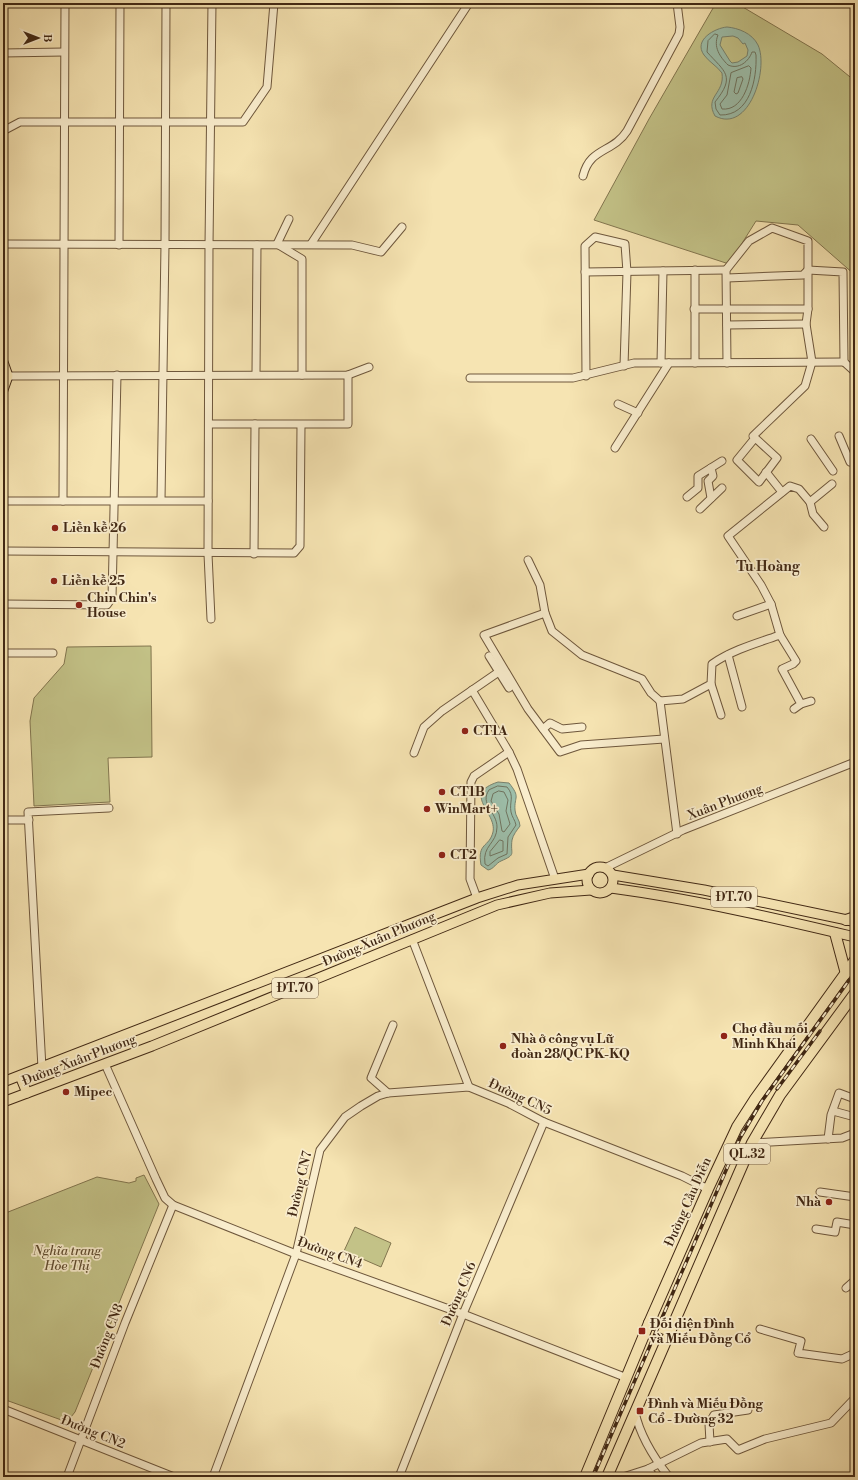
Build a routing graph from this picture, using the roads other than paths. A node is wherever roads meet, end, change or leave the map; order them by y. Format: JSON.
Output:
{"nodes":[{"id":1,"x":65,"y":3,"type":"edge"},
{"id":2,"x":120,"y":3,"type":"edge"},
{"id":3,"x":166,"y":3,"type":"edge"},
{"id":4,"x":212,"y":3,"type":"edge"},
{"id":5,"x":274,"y":3,"type":"edge"},
{"id":6,"x":469,"y":3,"type":"edge"},
{"id":7,"x":677,"y":3,"type":"edge"},
{"id":8,"x":64,"y":52,"type":"junction"},
{"id":9,"x":3,"y":53,"type":"edge"},
{"id":10,"x":64,"y":122,"type":"junction"},
{"id":11,"x":119,"y":122,"type":"junction"},
{"id":12,"x":165,"y":122,"type":"junction"},
{"id":13,"x":209,"y":122,"type":"junction"},
{"id":14,"x":3,"y":131,"type":"edge"},
{"id":15,"x":583,"y":176,"type":"dead end"},
{"id":16,"x":289,"y":219,"type":"dead end"},
{"id":17,"x":402,"y":227,"type":"dead end"},
{"id":18,"x":3,"y":244,"type":"edge"},
{"id":19,"x":64,"y":244,"type":"junction"},
{"id":20,"x":277,"y":244,"type":"junction"},
{"id":21,"x":311,"y":244,"type":"junction"},
{"id":22,"x":119,"y":245,"type":"junction"},
{"id":23,"x":165,"y":245,"type":"junction"},
{"id":24,"x":209,"y":245,"type":"junction"},
{"id":25,"x":257,"y":245,"type":"junction"},
{"id":26,"x":695,"y":270,"type":"junction"},
{"id":27,"x":808,"y":270,"type":"junction"},
{"id":28,"x":663,"y":271,"type":"junction"},
{"id":29,"x":585,"y":272,"type":"junction"},
{"id":30,"x":627,"y":272,"type":"junction"},
{"id":31,"x":726,"y":274,"type":"junction"},
{"id":32,"x":694,"y":309,"type":"junction"},
{"id":33,"x":727,"y":309,"type":"junction"},
{"id":34,"x":808,"y":309,"type":"junction"},
{"id":35,"x":727,"y":324,"type":"junction"},
{"id":36,"x":806,"y":324,"type":"junction"},
{"id":37,"x":3,"y":362,"type":"edge"},
{"id":38,"x":812,"y":362,"type":"junction"},
{"id":39,"x":844,"y":362,"type":"junction"},
{"id":40,"x":661,"y":363,"type":"junction"},
{"id":41,"x":669,"y":363,"type":"junction"},
{"id":42,"x":695,"y":363,"type":"junction"},
{"id":43,"x":727,"y":363,"type":"junction"},
{"id":44,"x":624,"y":366,"type":"junction"},
{"id":45,"x":369,"y":367,"type":"dead end"},
{"id":46,"x":855,"y":372,"type":"edge"},
{"id":47,"x":256,"y":374,"type":"junction"},
{"id":48,"x":117,"y":375,"type":"junction"},
{"id":49,"x":162,"y":375,"type":"junction"},
{"id":50,"x":208,"y":375,"type":"junction"},
{"id":51,"x":302,"y":375,"type":"junction"},
{"id":52,"x":348,"y":375,"type":"junction"},
{"id":53,"x":8,"y":376,"type":"junction"},
{"id":54,"x":64,"y":376,"type":"junction"},
{"id":55,"x":586,"y":376,"type":"junction"},
{"id":56,"x":470,"y":378,"type":"dead end"},
{"id":57,"x":3,"y":390,"type":"edge"},
{"id":58,"x":618,"y":404,"type":"dead end"},
{"id":59,"x":638,"y":413,"type":"junction"},
{"id":60,"x":209,"y":424,"type":"junction"},
{"id":61,"x":255,"y":424,"type":"junction"},
{"id":62,"x":300,"y":425,"type":"junction"},
{"id":63,"x":839,"y":436,"type":"dead end"},
{"id":64,"x":755,"y":438,"type":"junction"},
{"id":65,"x":811,"y":439,"type":"dead end"},
{"id":66,"x":614,"y":448,"type":"dead end"},
{"id":67,"x":722,"y":461,"type":"dead end"},
{"id":68,"x":850,"y":462,"type":"dead end"},
{"id":69,"x":711,"y":468,"type":"junction"},
{"id":70,"x":833,"y":471,"type":"dead end"},
{"id":71,"x":766,"y":472,"type":"junction"},
{"id":72,"x":832,"y":484,"type":"dead end"},
{"id":73,"x":722,"y":488,"type":"dead end"},
{"id":74,"x":782,"y":492,"type":"junction"},
{"id":75,"x":687,"y":497,"type":"dead end"},
{"id":76,"x":711,"y":498,"type":"junction"},
{"id":77,"x":161,"y":500,"type":"junction"},
{"id":78,"x":3,"y":501,"type":"edge"},
{"id":79,"x":63,"y":501,"type":"junction"},
{"id":80,"x":115,"y":501,"type":"junction"},
{"id":81,"x":208,"y":501,"type":"junction"},
{"id":82,"x":810,"y":502,"type":"junction"},
{"id":83,"x":700,"y":509,"type":"dead end"},
{"id":84,"x":824,"y":527,"type":"dead end"},
{"id":85,"x":3,"y":551,"type":"edge"},
{"id":86,"x":113,"y":553,"type":"junction"},
{"id":87,"x":208,"y":554,"type":"junction"},
{"id":88,"x":254,"y":554,"type":"junction"},
{"id":89,"x":528,"y":560,"type":"dead end"},
{"id":90,"x":3,"y":604,"type":"edge"},
{"id":91,"x":771,"y":604,"type":"junction"},
{"id":92,"x":545,"y":613,"type":"junction"},
{"id":93,"x":737,"y":616,"type":"dead end"},
{"id":94,"x":210,"y":619,"type":"dead end"},
{"id":95,"x":780,"y":635,"type":"junction"},
{"id":96,"x":3,"y":653,"type":"edge"},
{"id":97,"x":53,"y":653,"type":"dead end"},
{"id":98,"x":728,"y":655,"type":"junction"},
{"id":99,"x":489,"y":656,"type":"dead end"},
{"id":100,"x":500,"y":671,"type":"junction"},
{"id":101,"x":711,"y":684,"type":"junction"},
{"id":102,"x":509,"y":688,"type":"dead end"},
{"id":103,"x":472,"y":690,"type":"junction"},
{"id":104,"x":660,"y":701,"type":"junction"},
{"id":105,"x":811,"y":701,"type":"dead end"},
{"id":106,"x":801,"y":704,"type":"junction"},
{"id":107,"x":742,"y":707,"type":"dead end"},
{"id":108,"x":794,"y":709,"type":"dead end"},
{"id":109,"x":720,"y":715,"type":"dead end"},
{"id":110,"x":582,"y":727,"type":"dead end"},
{"id":111,"x":543,"y":729,"type":"junction"},
{"id":112,"x":664,"y":739,"type":"junction"},
{"id":113,"x":509,"y":752,"type":"junction"},
{"id":114,"x":414,"y":753,"type":"dead end"},
{"id":115,"x":855,"y":762,"type":"edge"},
{"id":116,"x":109,"y":808,"type":"dead end"},
{"id":117,"x":3,"y":820,"type":"edge"},
{"id":118,"x":29,"y":820,"type":"junction"},
{"id":119,"x":677,"y":834,"type":"junction"},
{"id":120,"x":605,"y":868,"type":"junction"},
{"id":121,"x":588,"y":874,"type":"junction"},
{"id":122,"x":613,"y":875,"type":"junction"},
{"id":123,"x":555,"y":878,"type":"junction"},
{"id":124,"x":611,"y":888,"type":"junction"},
{"id":125,"x":591,"y":890,"type":"junction"},
{"id":126,"x":477,"y":898,"type":"junction"},
{"id":127,"x":852,"y":920,"type":"edge"},
{"id":128,"x":835,"y":932,"type":"junction"},
{"id":129,"x":855,"y":937,"type":"edge"},
{"id":130,"x":412,"y":938,"type":"junction"},
{"id":131,"x":855,"y":960,"type":"edge"},
{"id":132,"x":846,"y":974,"type":"junction"},
{"id":133,"x":855,"y":993,"type":"edge"},
{"id":134,"x":393,"y":1025,"type":"dead end"},
{"id":135,"x":105,"y":1064,"type":"junction"},
{"id":136,"x":42,"y":1068,"type":"junction"},
{"id":137,"x":20,"y":1076,"type":"junction"},
{"id":138,"x":3,"y":1082,"type":"edge"},
{"id":139,"x":469,"y":1087,"type":"junction"},
{"id":140,"x":27,"y":1093,"type":"junction"},
{"id":141,"x":388,"y":1093,"type":"junction"},
{"id":142,"x":855,"y":1099,"type":"edge"},
{"id":143,"x":3,"y":1102,"type":"edge"},
{"id":144,"x":833,"y":1111,"type":"junction"},
{"id":145,"x":855,"y":1117,"type":"edge"},
{"id":146,"x":544,"y":1122,"type":"junction"},
{"id":147,"x":855,"y":1133,"type":"edge"},
{"id":148,"x":828,"y":1139,"type":"junction"},
{"id":149,"x":752,"y":1143,"type":"junction"},
{"id":150,"x":708,"y":1189,"type":"junction"},
{"id":151,"x":820,"y":1192,"type":"dead end"},
{"id":152,"x":855,"y":1197,"type":"edge"},
{"id":153,"x":173,"y":1205,"type":"junction"},
{"id":154,"x":855,"y":1225,"type":"edge"},
{"id":155,"x":816,"y":1229,"type":"dead end"},
{"id":156,"x":296,"y":1254,"type":"junction"},
{"id":157,"x":855,"y":1280,"type":"edge"},
{"id":158,"x":846,"y":1288,"type":"dead end"},
{"id":159,"x":463,"y":1314,"type":"junction"},
{"id":160,"x":649,"y":1323,"type":"junction"},
{"id":161,"x":760,"y":1329,"type":"dead end"},
{"id":162,"x":670,"y":1331,"type":"junction"},
{"id":163,"x":855,"y":1353,"type":"edge"},
{"id":164,"x":627,"y":1378,"type":"junction"},
{"id":165,"x":855,"y":1398,"type":"edge"},
{"id":166,"x":3,"y":1409,"type":"edge"},
{"id":167,"x":748,"y":1410,"type":"dead end"},
{"id":168,"x":635,"y":1412,"type":"junction"},
{"id":169,"x":81,"y":1440,"type":"junction"},
{"id":170,"x":710,"y":1442,"type":"junction"},
{"id":171,"x":658,"y":1464,"type":"junction"},
{"id":172,"x":648,"y":1469,"type":"junction"},
{"id":173,"x":67,"y":1477,"type":"edge"},
{"id":174,"x":174,"y":1477,"type":"edge"},
{"id":175,"x":213,"y":1477,"type":"edge"},
{"id":176,"x":399,"y":1477,"type":"edge"},
{"id":177,"x":585,"y":1477,"type":"edge"},
{"id":178,"x":606,"y":1477,"type":"edge"},
{"id":179,"x":623,"y":1477,"type":"edge"},
{"id":180,"x":654,"y":1477,"type":"edge"},
{"id":181,"x":669,"y":1477,"type":"edge"}],
"edges":[{"from":1,"to":8,"type":"street"},
{"from":2,"to":11,"type":"street"},
{"from":3,"to":12,"type":"street"},
{"from":4,"to":13,"type":"street"},
{"from":5,"to":13,"type":"street"},
{"from":6,"to":21,"type":"street"},
{"from":7,"to":15,"type":"street"},
{"from":8,"to":9,"type":"street"},
{"from":8,"to":10,"type":"street"},
{"from":10,"to":11,"type":"street"},
{"from":10,"to":14,"type":"street"},
{"from":10,"to":19,"type":"street"},
{"from":11,"to":12,"type":"street"},
{"from":11,"to":22,"type":"street"},
{"from":12,"to":13,"type":"street"},
{"from":12,"to":23,"type":"street"},
{"from":13,"to":24,"type":"street"},
{"from":16,"to":20,"type":"street"},
{"from":17,"to":21,"type":"street"},
{"from":18,"to":19,"type":"street"},
{"from":19,"to":22,"type":"street"},
{"from":19,"to":54,"type":"street"},
{"from":20,"to":21,"type":"street"},
{"from":20,"to":25,"type":"street"},
{"from":20,"to":51,"type":"street"},
{"from":22,"to":23,"type":"street"},
{"from":23,"to":24,"type":"street"},
{"from":23,"to":49,"type":"street"},
{"from":24,"to":25,"type":"street"},
{"from":24,"to":50,"type":"street"},
{"from":25,"to":47,"type":"street"},
{"from":26,"to":28,"type":"street"},
{"from":26,"to":31,"type":"street"},
{"from":26,"to":32,"type":"street"},
{"from":27,"to":31,"type":"street"},
{"from":27,"to":31,"type":"street"},
{"from":27,"to":34,"type":"street"},
{"from":27,"to":39,"type":"street"},
{"from":28,"to":30,"type":"street"},
{"from":28,"to":40,"type":"street"},
{"from":29,"to":30,"type":"street"},
{"from":29,"to":30,"type":"street"},
{"from":29,"to":55,"type":"street"},
{"from":30,"to":44,"type":"street"},
{"from":31,"to":33,"type":"street"},
{"from":32,"to":33,"type":"street"},
{"from":32,"to":42,"type":"street"},
{"from":33,"to":34,"type":"street"},
{"from":33,"to":35,"type":"street"},
{"from":34,"to":36,"type":"street"},
{"from":35,"to":36,"type":"street"},
{"from":35,"to":43,"type":"street"},
{"from":36,"to":38,"type":"street"},
{"from":37,"to":53,"type":"main road"},
{"from":38,"to":39,"type":"street"},
{"from":38,"to":43,"type":"street"},
{"from":38,"to":64,"type":"street"},
{"from":39,"to":46,"type":"street"},
{"from":40,"to":41,"type":"street"},
{"from":40,"to":44,"type":"street"},
{"from":41,"to":42,"type":"street"},
{"from":41,"to":59,"type":"street"},
{"from":42,"to":43,"type":"street"},
{"from":44,"to":55,"type":"street"},
{"from":45,"to":52,"type":"street"},
{"from":47,"to":50,"type":"street"},
{"from":47,"to":51,"type":"street"},
{"from":48,"to":49,"type":"street"},
{"from":48,"to":54,"type":"street"},
{"from":48,"to":80,"type":"street"},
{"from":49,"to":50,"type":"street"},
{"from":49,"to":77,"type":"street"},
{"from":50,"to":60,"type":"street"},
{"from":51,"to":52,"type":"street"},
{"from":52,"to":62,"type":"street"},
{"from":53,"to":54,"type":"street"},
{"from":53,"to":57,"type":"main road"},
{"from":54,"to":79,"type":"street"},
{"from":55,"to":56,"type":"street"},
{"from":58,"to":59,"type":"street"},
{"from":59,"to":66,"type":"street"},
{"from":60,"to":61,"type":"street"},
{"from":60,"to":81,"type":"street"},
{"from":61,"to":62,"type":"street"},
{"from":61,"to":88,"type":"street"},
{"from":62,"to":88,"type":"street"},
{"from":63,"to":68,"type":"street"},
{"from":64,"to":71,"type":"street"},
{"from":64,"to":71,"type":"street"},
{"from":65,"to":70,"type":"street"},
{"from":67,"to":69,"type":"street"},
{"from":69,"to":75,"type":"street"},
{"from":69,"to":76,"type":"street"},
{"from":71,"to":74,"type":"street"},
{"from":72,"to":82,"type":"street"},
{"from":73,"to":76,"type":"street"},
{"from":74,"to":82,"type":"street"},
{"from":74,"to":91,"type":"street"},
{"from":76,"to":83,"type":"street"},
{"from":77,"to":80,"type":"street"},
{"from":77,"to":81,"type":"street"},
{"from":78,"to":79,"type":"street"},
{"from":79,"to":80,"type":"street"},
{"from":80,"to":86,"type":"street"},
{"from":81,"to":87,"type":"street"},
{"from":82,"to":84,"type":"street"},
{"from":85,"to":86,"type":"street"},
{"from":86,"to":87,"type":"street"},
{"from":86,"to":90,"type":"street"},
{"from":87,"to":88,"type":"street"},
{"from":87,"to":94,"type":"street"},
{"from":89,"to":92,"type":"street"},
{"from":91,"to":93,"type":"street"},
{"from":91,"to":95,"type":"street"},
{"from":92,"to":104,"type":"street"},
{"from":92,"to":111,"type":"street"},
{"from":95,"to":98,"type":"street"},
{"from":95,"to":106,"type":"street"},
{"from":96,"to":97,"type":"street"},
{"from":98,"to":101,"type":"street"},
{"from":98,"to":107,"type":"street"},
{"from":99,"to":100,"type":"street"},
{"from":100,"to":102,"type":"street"},
{"from":100,"to":103,"type":"street"},
{"from":101,"to":104,"type":"street"},
{"from":101,"to":109,"type":"street"},
{"from":103,"to":113,"type":"street"},
{"from":103,"to":114,"type":"street"},
{"from":104,"to":112,"type":"street"},
{"from":105,"to":106,"type":"street"},
{"from":106,"to":108,"type":"street"},
{"from":110,"to":111,"type":"street"},
{"from":111,"to":112,"type":"street"},
{"from":112,"to":119,"type":"street"},
{"from":113,"to":123,"type":"street"},
{"from":113,"to":126,"type":"street"},
{"from":115,"to":119,"type":"street","name":"Xuân Phương"},
{"from":116,"to":118,"type":"street"},
{"from":117,"to":118,"type":"street"},
{"from":118,"to":136,"type":"street"},
{"from":119,"to":120,"type":"street","name":"Xuân Phương"},
{"from":120,"to":121,"type":"main road"},
{"from":120,"to":122,"type":"main road"},
{"from":121,"to":123,"type":"main road","name":"Đường Xuân Phương","number":"ĐT.70"},
{"from":121,"to":125,"type":"main road"},
{"from":122,"to":124,"type":"main road"},
{"from":122,"to":127,"type":"main road","number":"ĐT.70"},
{"from":123,"to":126,"type":"main road","name":"Đường Xuân Phương","number":"ĐT.70"},
{"from":124,"to":125,"type":"main road"},
{"from":124,"to":128,"type":"main road","number":"ĐT.70"},
{"from":125,"to":130,"type":"main road","name":"Đường Xuân Phương","number":"ĐT.70"},
{"from":126,"to":136,"type":"main road","name":"Đường Xuân Phương","number":"ĐT.70"},
{"from":128,"to":129,"type":"main road","number":"ĐT.70"},
{"from":128,"to":132,"type":"highway"},
{"from":130,"to":135,"type":"main road","name":"Đường Xuân Phương","number":"ĐT.70"},
{"from":130,"to":139,"type":"street","name":"Đường CN5"},
{"from":131,"to":132,"type":"highway","name":"Đường Cầu Diễn","number":"QL.32"},
{"from":132,"to":150,"type":"highway","name":"Đường Cầu Diễn","number":"QL.32"},
{"from":133,"to":149,"type":"highway","number":"QL.32"},
{"from":134,"to":141,"type":"street"},
{"from":135,"to":140,"type":"main road","name":"Đường Xuân Phương","number":"ĐT.70"},
{"from":135,"to":153,"type":"street"},
{"from":136,"to":137,"type":"main road","name":"Đường Xuân Phương","number":"ĐT.70"},
{"from":137,"to":138,"type":"main road","name":"Đường Xuân Phương","number":"ĐT.70"},
{"from":137,"to":140,"type":"main road"},
{"from":139,"to":141,"type":"street","name":"Đường CN7"},
{"from":139,"to":146,"type":"street","name":"Đường CN5"},
{"from":140,"to":143,"type":"main road","name":"Đường Xuân Phương","number":"ĐT.70"},
{"from":141,"to":156,"type":"street","name":"Đường CN7"},
{"from":142,"to":144,"type":"street"},
{"from":144,"to":145,"type":"street"},
{"from":144,"to":148,"type":"street"},
{"from":146,"to":150,"type":"street","name":"Đường CN5"},
{"from":146,"to":159,"type":"street","name":"Đường CN6"},
{"from":147,"to":148,"type":"street"},
{"from":148,"to":149,"type":"street"},
{"from":149,"to":162,"type":"highway","number":"QL.32"},
{"from":150,"to":160,"type":"highway","name":"Đường Cầu Diễn","number":"QL.32"},
{"from":151,"to":152,"type":"street"},
{"from":153,"to":156,"type":"street","name":"Đường CN4"},
{"from":153,"to":169,"type":"street","name":"Đường CN8"},
{"from":154,"to":155,"type":"street"},
{"from":156,"to":159,"type":"street","name":"Đường CN4"},
{"from":156,"to":175,"type":"street","name":"Đường CN7"},
{"from":157,"to":158,"type":"street"},
{"from":159,"to":164,"type":"street","name":"Đường CN4"},
{"from":159,"to":176,"type":"street","name":"Đường CN6"},
{"from":160,"to":162,"type":"highway"},
{"from":160,"to":164,"type":"highway","name":"Đường Cầu Diễn","number":"QL.32"},
{"from":161,"to":163,"type":"street"},
{"from":162,"to":168,"type":"highway","number":"QL.32"},
{"from":164,"to":177,"type":"highway","name":"Đường Cầu Diễn","number":"QL.32"},
{"from":165,"to":170,"type":"street"},
{"from":166,"to":169,"type":"street","name":"Đường CN2"},
{"from":167,"to":170,"type":"street"},
{"from":168,"to":171,"type":"street"},
{"from":168,"to":178,"type":"highway","number":"QL.32"},
{"from":169,"to":173,"type":"street","name":"Đường CN8"},
{"from":169,"to":174,"type":"street","name":"Đường CN2"},
{"from":170,"to":171,"type":"street"},
{"from":171,"to":172,"type":"street"},
{"from":171,"to":181,"type":"street"},
{"from":172,"to":179,"type":"street"},
{"from":172,"to":180,"type":"street"}]}
